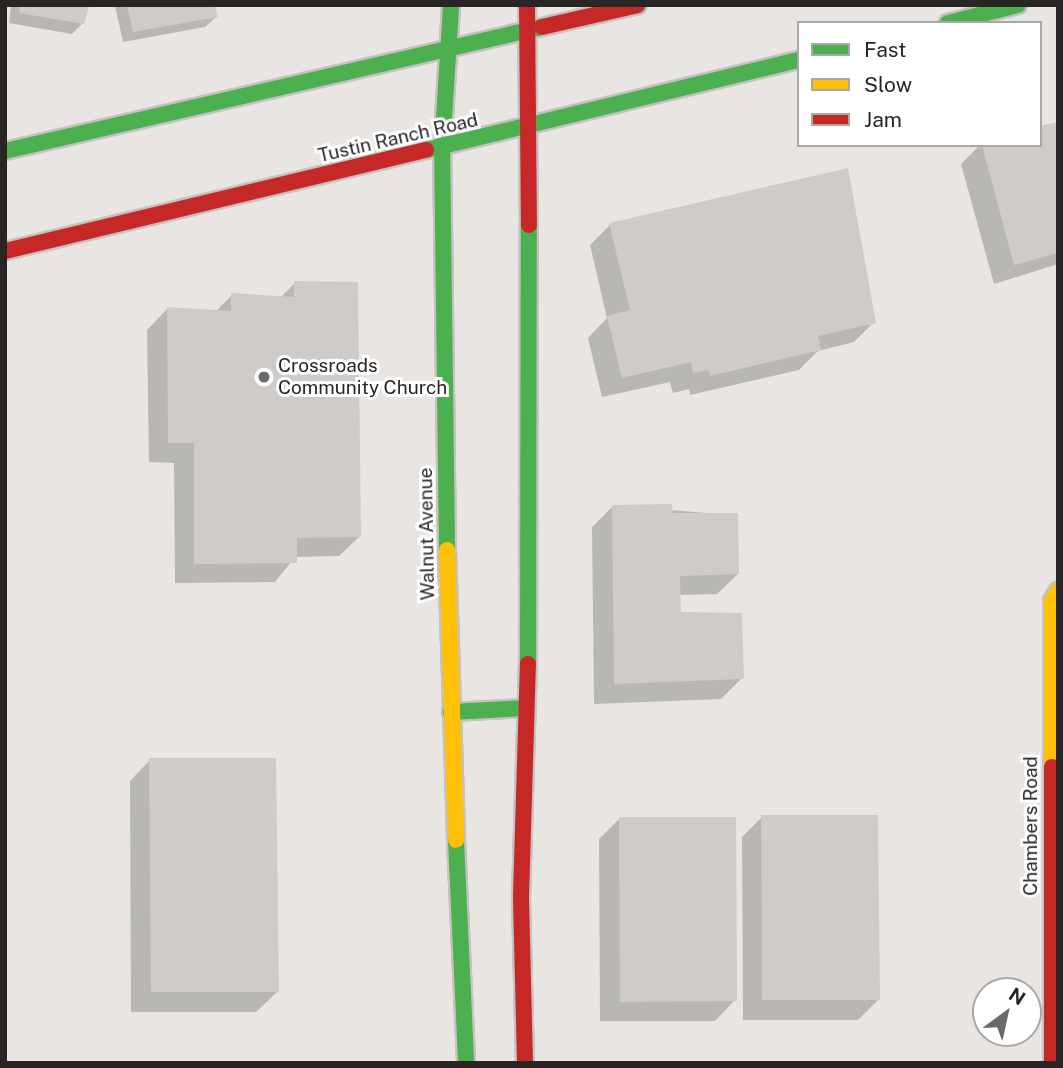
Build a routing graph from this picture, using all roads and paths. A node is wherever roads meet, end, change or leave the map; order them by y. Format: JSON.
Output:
{"nodes":[{"id":1,"x":451,"y":5,"type":"edge"},
{"id":2,"x":527,"y":5,"type":"edge"},
{"id":3,"x":638,"y":5,"type":"edge"},
{"id":4,"x":1018,"y":5,"type":"edge"},
{"id":5,"x":956,"y":21,"type":"edge"},
{"id":6,"x":527,"y":30,"type":"junction"},
{"id":7,"x":449,"y":47,"type":"junction"},
{"id":8,"x":797,"y":61,"type":"edge"},
{"id":9,"x":524,"y":129,"type":"junction"},
{"id":10,"x":442,"y":150,"type":"junction"},
{"id":11,"x":5,"y":151,"type":"edge"},
{"id":12,"x":5,"y":251,"type":"edge"},
{"id":13,"x":1058,"y":591,"type":"edge"},
{"id":14,"x":526,"y":708,"type":"junction"},
{"id":15,"x":451,"y":712,"type":"junction"},
{"id":16,"x":466,"y":1063,"type":"edge"},
{"id":17,"x":524,"y":1063,"type":"edge"},
{"id":18,"x":1052,"y":1063,"type":"edge"}],
"edges":[{"from":1,"to":7,"type":"main road","name":"Walnut Avenue"},
{"from":2,"to":6,"type":"main road"},
{"from":3,"to":6,"type":"main road"},
{"from":4,"to":5,"type":"main road"},
{"from":6,"to":7,"type":"main road"},
{"from":6,"to":9,"type":"main road"},
{"from":7,"to":10,"type":"main road","name":"Walnut Avenue"},
{"from":7,"to":11,"type":"main road"},
{"from":8,"to":9,"type":"main road","name":"Tustin Ranch Road"},
{"from":9,"to":10,"type":"main road","name":"Tustin Ranch Road"},
{"from":9,"to":14,"type":"main road"},
{"from":10,"to":12,"type":"main road","name":"Tustin Ranch Road"},
{"from":10,"to":15,"type":"main road","name":"Walnut Avenue"},
{"from":13,"to":18,"type":"main road","name":"Chambers Road"},
{"from":14,"to":15,"type":"main road"},
{"from":14,"to":17,"type":"main road"},
{"from":15,"to":16,"type":"main road","name":"Walnut Avenue"}]}
